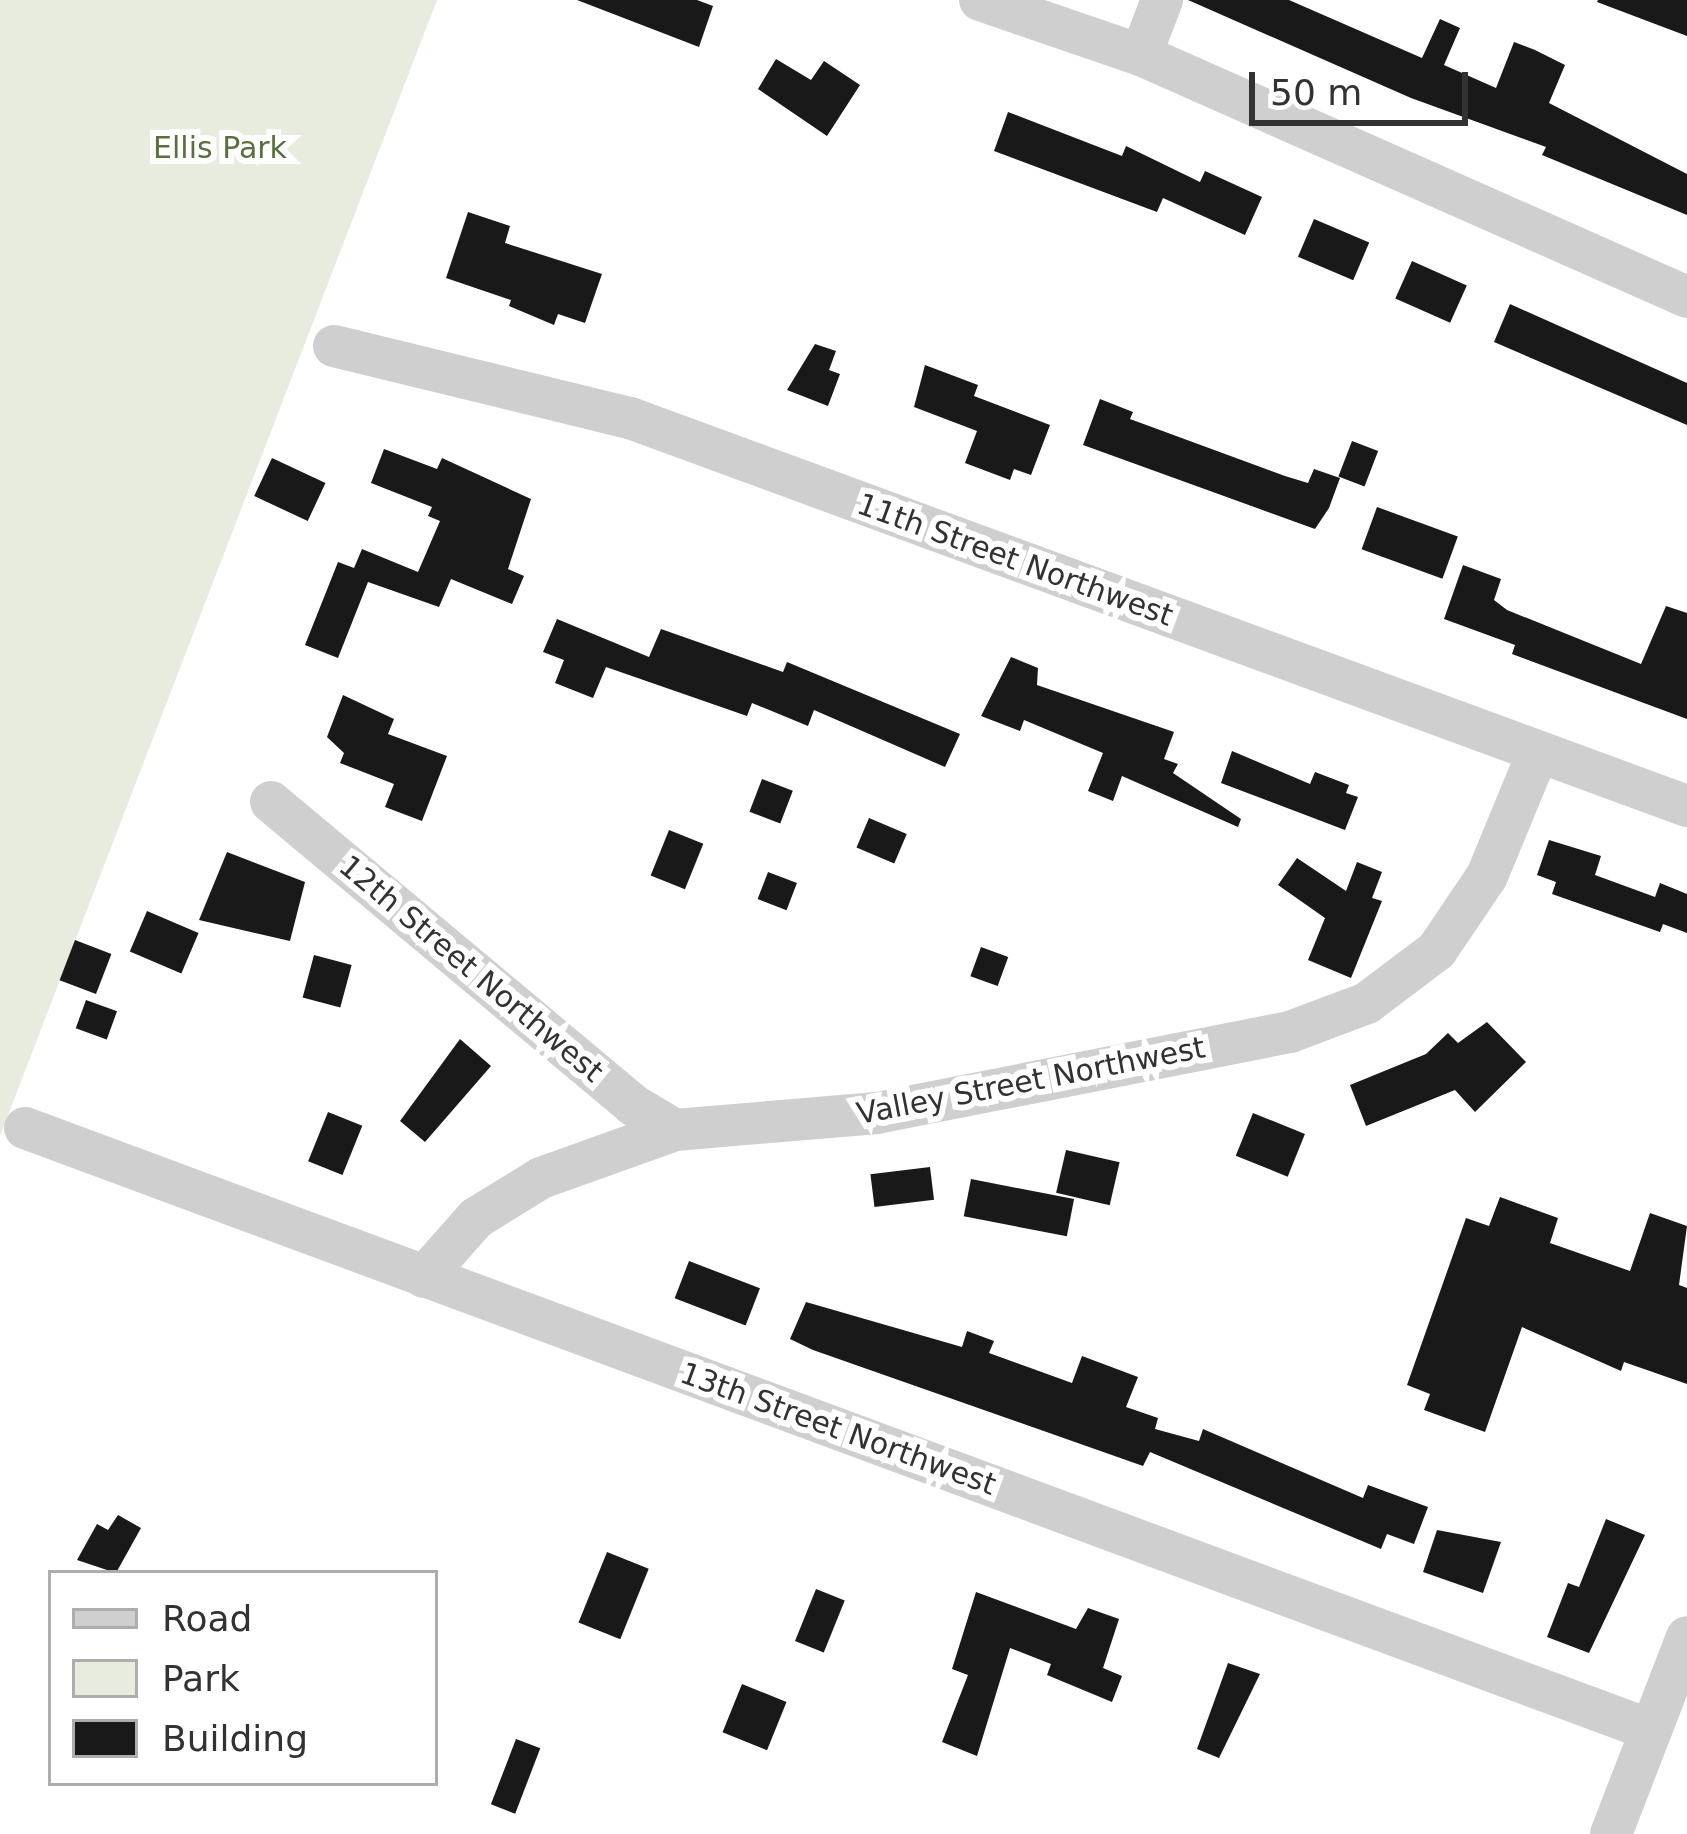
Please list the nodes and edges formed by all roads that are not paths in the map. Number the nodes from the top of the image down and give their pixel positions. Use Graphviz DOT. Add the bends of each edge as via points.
graph roads {
  1 [pos="980,0"];
  2 [pos="1162,0"];
  3 [pos="1141,55"];
  4 [pos="1687,297"];
  5 [pos="334,346"];
  6 [pos="1538,752"];
  7 [pos="271,802"];
  8 [pos="1687,806"];
  9 [pos="25,1129"];
  10 [pos="675,1130"];
  11 [pos="424,1277"];
  12 [pos="1687,1637"];
  13 [pos="1651,1730"];
  14 [pos="1611,1834"];
  1 -- 3 [label="street"];
  2 -- 3 [label="street"];
  3 -- 4 [label="street"];
  5 -- 6 [label="street, 11th Street Northwest" via="630,418"];
  6 -- 8 [label="street, 11th Street Northwest"];
  6 -- 10 [label="street, Valley Street Northwest" via="1487,876 1437,950 1367,1004 1290,1032 877,1113"];
  7 -- 10 [label="street, 12th Street Northwest" via="633,1105"];
  9 -- 11 [label="street, 13th Street Northwest"];
  10 -- 11 [label="street, Valley Street Northwest" via="541,1178 476,1218"];
  11 -- 13 [label="street, 13th Street Northwest"];
  12 -- 13 [label="street"];
  13 -- 14 [label="street"];
}
